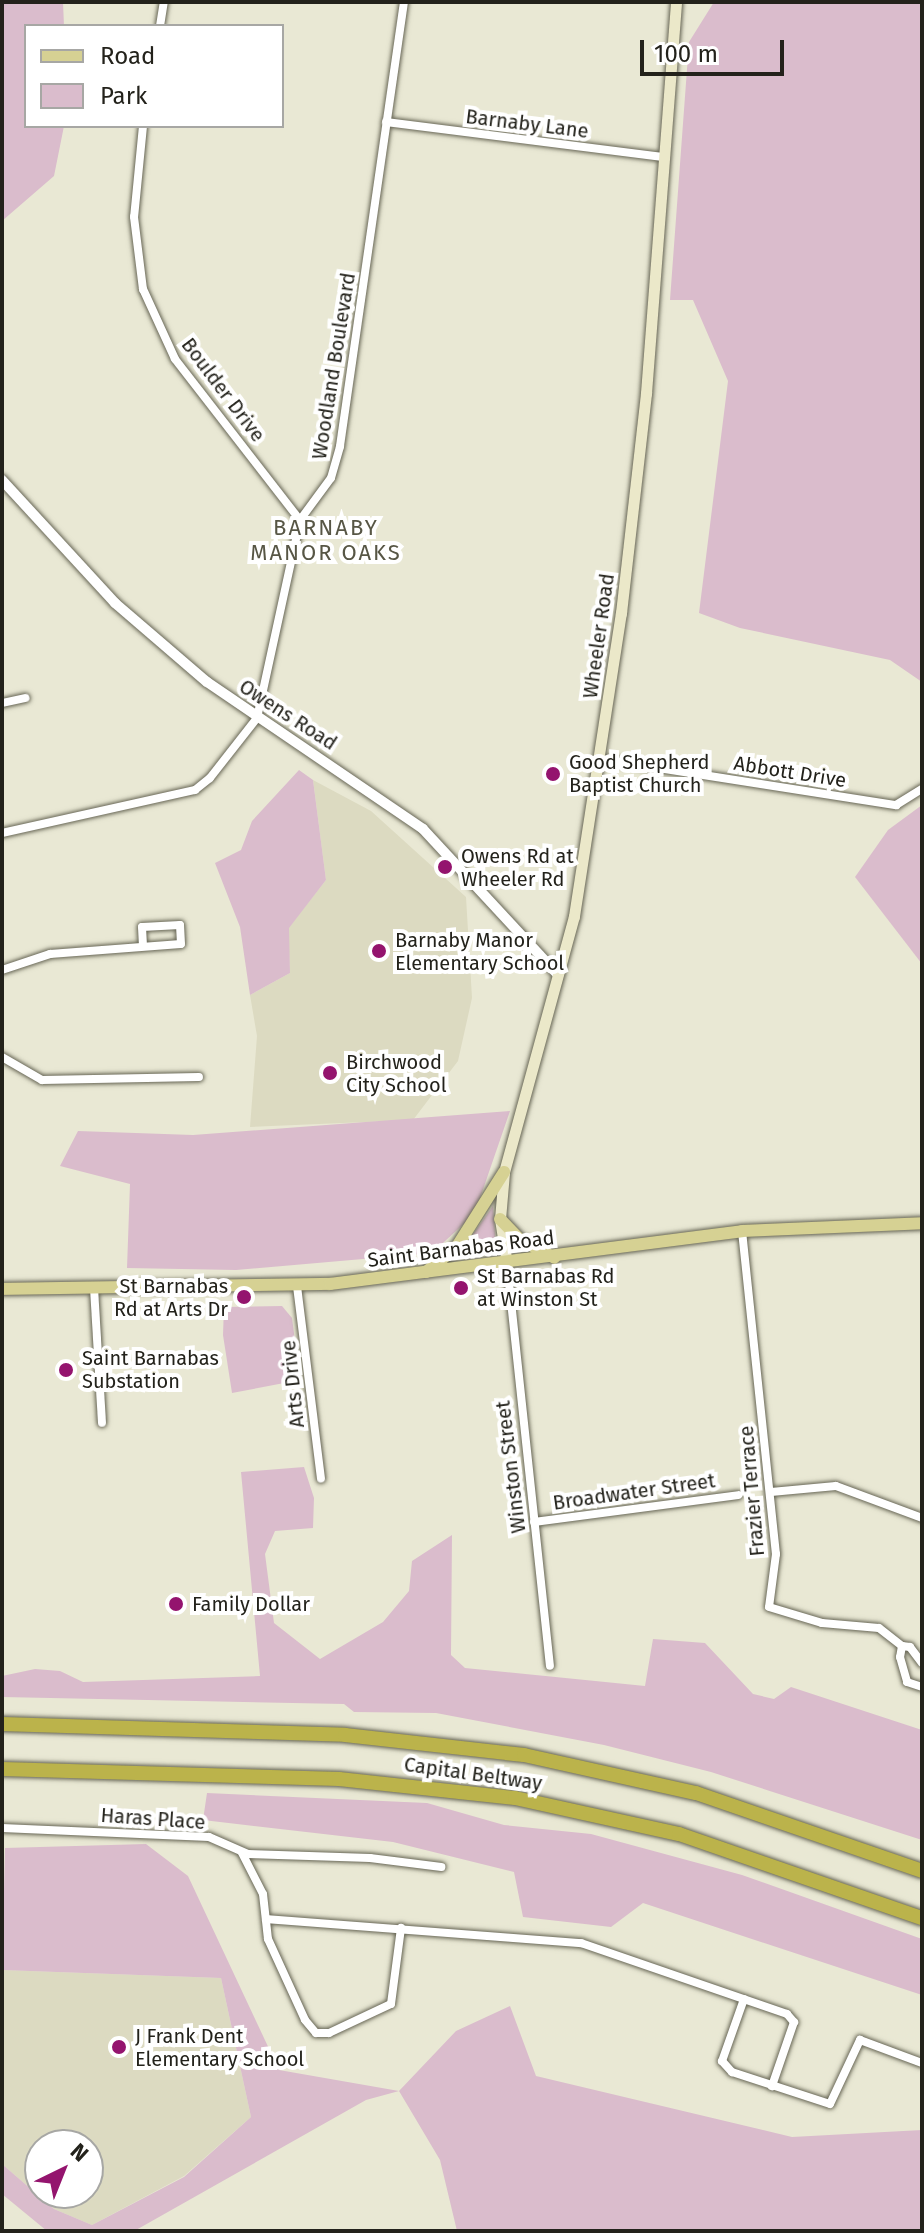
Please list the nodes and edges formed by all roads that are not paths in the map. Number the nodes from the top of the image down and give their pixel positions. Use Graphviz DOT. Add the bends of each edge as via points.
graph roads {
  1 [pos="164,2"];
  2 [pos="404,2"];
  3 [pos="676,2"];
  4 [pos="160,24"];
  5 [pos="386,122"];
  6 [pos="143,128"];
  7 [pos="665,157"];
  8 [pos="2,480"];
  9 [pos="300,520"];
  10 [pos="25,698"];
  11 [pos="2,703"];
  12 [pos="257,718"];
  13 [pos="601,759"];
  14 [pos="922,789"];
  15 [pos="2,833"];
  16 [pos="143,945"];
  17 [pos="2,970"];
  18 [pos="558,975"];
  19 [pos="4,1062"];
  20 [pos="199,1077"];
  21 [pos="504,1172"];
  22 [pos="500,1219"];
  23 [pos="922,1223"];
  24 [pos="742,1231"];
  25 [pos="554,1258"];
  26 [pos="507,1264"];
  27 [pos="424,1274"];
  28 [pos="297,1286"];
  29 [pos="94,1288"];
  30 [pos="2,1289"];
  31 [pos="102,1423"];
  32 [pos="321,1479"];
  33 [pos="771,1492"];
  34 [pos="738,1495"];
  35 [pos="922,1518"];
  36 [pos="534,1522"];
  37 [pos="902,1646"];
  38 [pos="922,1663"];
  39 [pos="550,1666"];
  40 [pos="922,1687"];
  41 [pos="2,1715"];
  42 [pos="2,1724"];
  43 [pos="207,1730"];
  44 [pos="2,1769"];
  45 [pos="2,1828"];
  46 [pos="242,1853"];
  47 [pos="441,1867"];
  48 [pos="922,1871"];
  49 [pos="922,1918"];
  50 [pos="266,1919"];
  51 [pos="401,1928"];
  52 [pos="744,1999"];
  53 [pos="922,2063"];
  54 [pos="772,2086"];
  1 -- 4 [label="street"];
  2 -- 5 [label="street, Woodland Boulevard"];
  3 -- 7 [label="main road, Wheeler Road"];
  5 -- 7 [label="street, Barnaby Lane"];
  5 -- 9 [label="street, Woodland Boulevard" via="340,446 331,478"];
  6 -- 9 [label="street, Boulder Drive" via="134,217 147,299 175,359"];
  7 -- 13 [label="main road, Wheeler Road" via="643,426"];
  8 -- 12 [label="street, Owens Road" via="115,603"];
  9 -- 12 [label="street, Woodland Boulevard"];
  10 -- 11 [label="street"];
  12 -- 15 [label="street, Woodland Boulevard" via="195,790"];
  12 -- 18 [label="street, Owens Road" via="423,829"];
  13 -- 14 [label="street, Abbott Drive" via="896,805"];
  13 -- 18 [label="main road, Wheeler Road" via="583,870"];
  16 -- 16 [label="street" via="181,944 180,925 142,927"];
  16 -- 17 [label="street" via="50,954"];
  18 -- 21 [label="main road, Wheeler Road"];
  19 -- 20 [label="street" via="42,1080"];
  21 -- 22 [label="main road, Wheeler Road"];
  21 -- 27 [label="main road" via="456,1248"];
  22 -- 25 [label="main road" via="519,1239"];
  22 -- 26 [label="main road, Wheeler Road"];
  23 -- 24 [label="main road, Saint Barnabas Road"];
  24 -- 25 [label="main road, Saint Barnabas Road"];
  24 -- 33 [label="street, Frazier Terrace"];
  25 -- 26 [label="main road, Saint Barnabas Road"];
  26 -- 27 [label="main road, Saint Barnabas Road"];
  26 -- 36 [label="street, Winston Street"];
  27 -- 28 [label="main road, Saint Barnabas Road"];
  28 -- 29 [label="main road, Saint Barnabas Road"];
  28 -- 32 [label="street, Arts Drive"];
  29 -- 30 [label="main road, Saint Barnabas Road"];
  29 -- 31 [label="street"];
  33 -- 35 [label="street" via="836,1486"];
  33 -- 37 [label="street, Frazier Terrace" via="776,1554 769,1607 822,1623 879,1628"];
  34 -- 36 [label="street, Broadwater Street"];
  36 -- 39 [label="street, Winston Street"];
  37 -- 38 [label="street" via="910,1647"];
  37 -- 40 [label="street" via="907,1682"];
  41 -- 43 [label="highway"];
  42 -- 43 [label="highway, Capital Beltway"];
  43 -- 48 [label="highway, Capital Beltway" via="407,1740 577,1765 759,1812"];
  44 -- 49 [label="highway, Capital Beltway" via="339,1779 515,1798 705,1842"];
  45 -- 46 [label="street, Haras Place" via="209,1837"];
  46 -- 47 [label="street, Haras Place"];
  46 -- 50 [label="street" via="260,1883"];
  50 -- 51 [label="street"];
  50 -- 51 [label="street" via="268,1939 305,2020 324,2034 391,2004"];
  51 -- 52 [label="street" via="581,1943"];
  52 -- 54 [label="street" via="722,2061 732,2072"];
  52 -- 54 [label="street" via="787,2014 794,2022"];
  53 -- 54 [label="street" via="860,2040 830,2104"];
}
